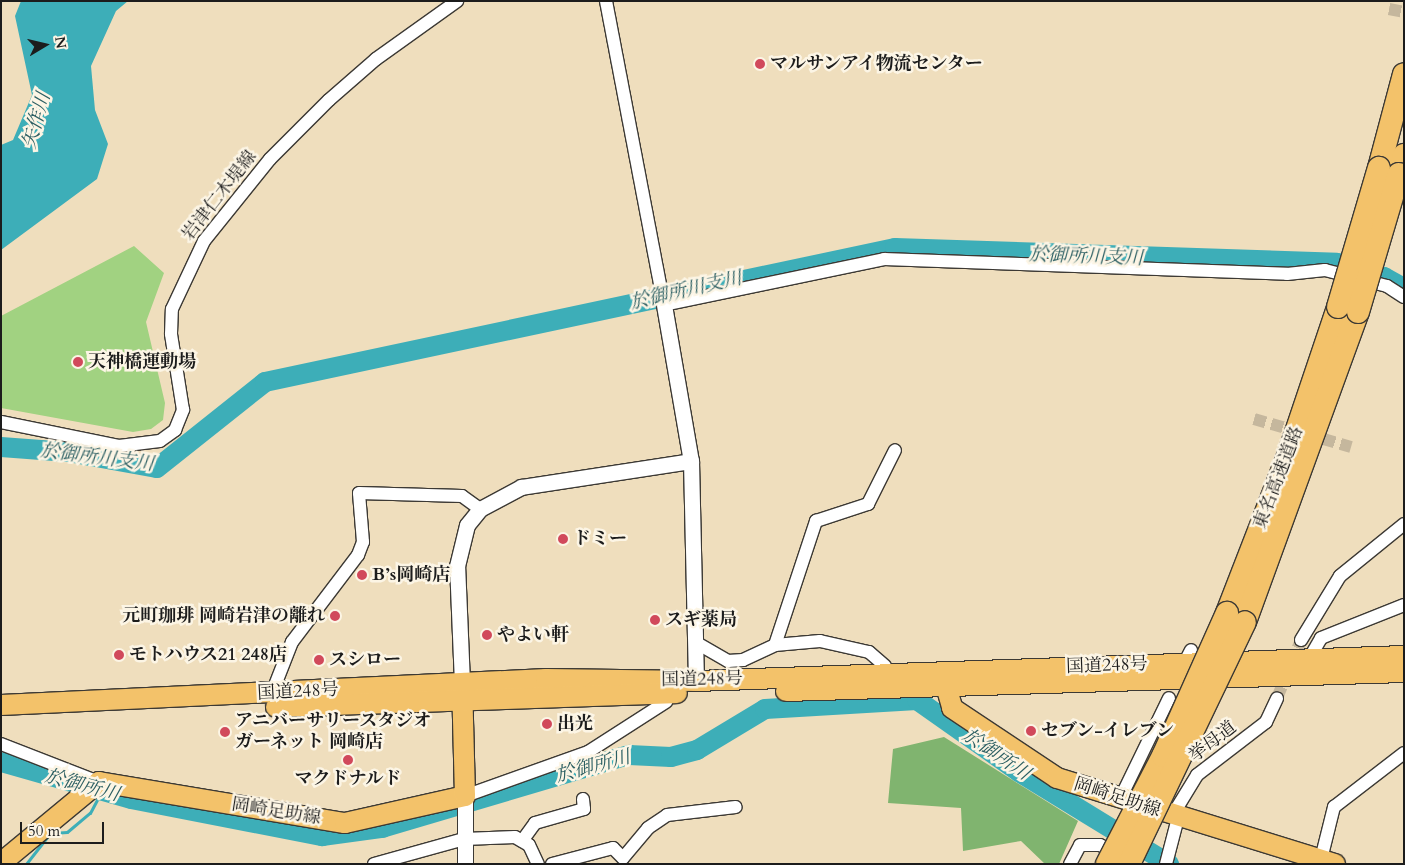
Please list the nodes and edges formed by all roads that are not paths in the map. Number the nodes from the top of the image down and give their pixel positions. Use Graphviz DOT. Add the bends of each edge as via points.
graph roads {
  1 [pos="457,1"];
  2 [pos="606,1"];
  3 [pos="1404,74"];
  4 [pos="1394,166"];
  5 [pos="1404,297"];
  6 [pos="664,305"];
  7 [pos="1,422"];
  8 [pos="895,450"];
  9 [pos="691,460"];
  10 [pos="480,509"];
  11 [pos="1404,524"];
  12 [pos="1404,605"];
  13 [pos="1236,617"];
  14 [pos="1301,640"];
  15 [pos="694,642"];
  16 [pos="776,645"];
  17 [pos="1404,656"];
  18 [pos="1309,659"];
  19 [pos="885,666"];
  20 [pos="1404,672"];
  21 [pos="943,680"];
  22 [pos="696,681"];
  23 [pos="463,692"];
  24 [pos="272,693"];
  25 [pos="1169,698"];
  26 [pos="1277,698"];
  27 [pos="666,702"];
  28 [pos="1,705"];
  29 [pos="1,716"];
  30 [pos="1,744"];
  31 [pos="1404,753"];
  32 [pos="93,787"];
  33 [pos="465,796"];
  34 [pos="582,799"];
  35 [pos="1120,800"];
  36 [pos="736,806"];
  37 [pos="1175,817"];
  38 [pos="464,839"];
  39 [pos="522,841"];
  40 [pos="1168,858"];
  41 [pos="623,861"];
  42 [pos="1318,861"];
  43 [pos="1,863"];
  44 [pos="374,864"];
  45 [pos="464,864"];
  46 [pos="538,864"];
  47 [pos="552,864"];
  48 [pos="1070,864"];
  49 [pos="1107,864"];
  50 [pos="1129,864"];
  51 [pos="1138,864"];
  1 -- 7 [label="street, 岩津仁木堤線" via="376,59 329,100 270,159 204,241 172,309 171,334 183,410 175,430 160,441 119,446"];
  2 -- 6 [label="street"];
  3 -- 4 [label="highway, 東名高速道路"];
  4 -- 13 [label="highway, 東名高速道路, bridge" via="1348,309 1288,456"];
  5 -- 6 [label="street" via="1388,286 1324,270 1287,274 884,259"];
  6 -- 9 [label="street"];
  8 -- 16 [label="street" via="868,504 816,521"];
  9 -- 10 [label="street" via="521,488"];
  9 -- 15 [label="street"];
  10 -- 23 [label="street" via="467,525 457,566"];
  10 -- 24 [label="street" via="462,496 359,493 363,542 358,556 292,642"];
  11 -- 14 [label="street" via="1340,576"];
  12 -- 18 [label="street" via="1321,638"];
  13 -- 49 [label="highway, 東名高速道路, bridge"];
  13 -- 50 [label="highway, 東名高速道路, bridge"];
  15 -- 16 [label="street" via="728,661 743,660"];
  15 -- 22 [label="street"];
  16 -- 19 [label="street" via="820,641 843,644 869,652"];
  17 -- 18 [label="main road, 国道248号"];
  18 -- 21 [label="main road, 国道248号"];
  20 -- 21 [label="main road, 国道248号"];
  21 -- 22 [label="main road, 国道248号"];
  21 -- 23 [label="main road, 国道248号"];
  21 -- 35 [label="main road, 岡崎足助線" via="958,714 1013,753 1057,778"];
  22 -- 23 [label="main road, 国道248号"];
  23 -- 24 [label="main road, 国道248号"];
  23 -- 29 [label="main road, 国道248号"];
  23 -- 33 [label="main road"];
  24 -- 28 [label="main road, 国道248号"];
  25 -- 35 [label="street"];
  26 -- 37 [label="street, 挙母道" via="1266,722 1197,775"];
  27 -- 33 [label="street" via="588,752"];
  30 -- 32 [label="street"];
  31 -- 42 [label="street" via="1334,807"];
  32 -- 33 [label="main road, 岡崎足助線" via="345,823"];
  32 -- 43 [label="main road"];
  33 -- 38 [label="street"];
  34 -- 39 [label="street" via="584,809 535,823"];
  35 -- 37 [label="main road, 岡崎足助線"];
  36 -- 41 [label="street" via="667,815 648,828"];
  37 -- 40 [label="street, 挙母道"];
  37 -- 42 [label="main road, 岡崎足助線"];
  38 -- 39 [label="street" via="515,836"];
  38 -- 44 [label="street"];
  38 -- 45 [label="street"];
  39 -- 46 [label="street"];
  41 -- 47 [label="street" via="613,848"];
  48 -- 51 [label="street" via="1080,845 1100,845"];
}
